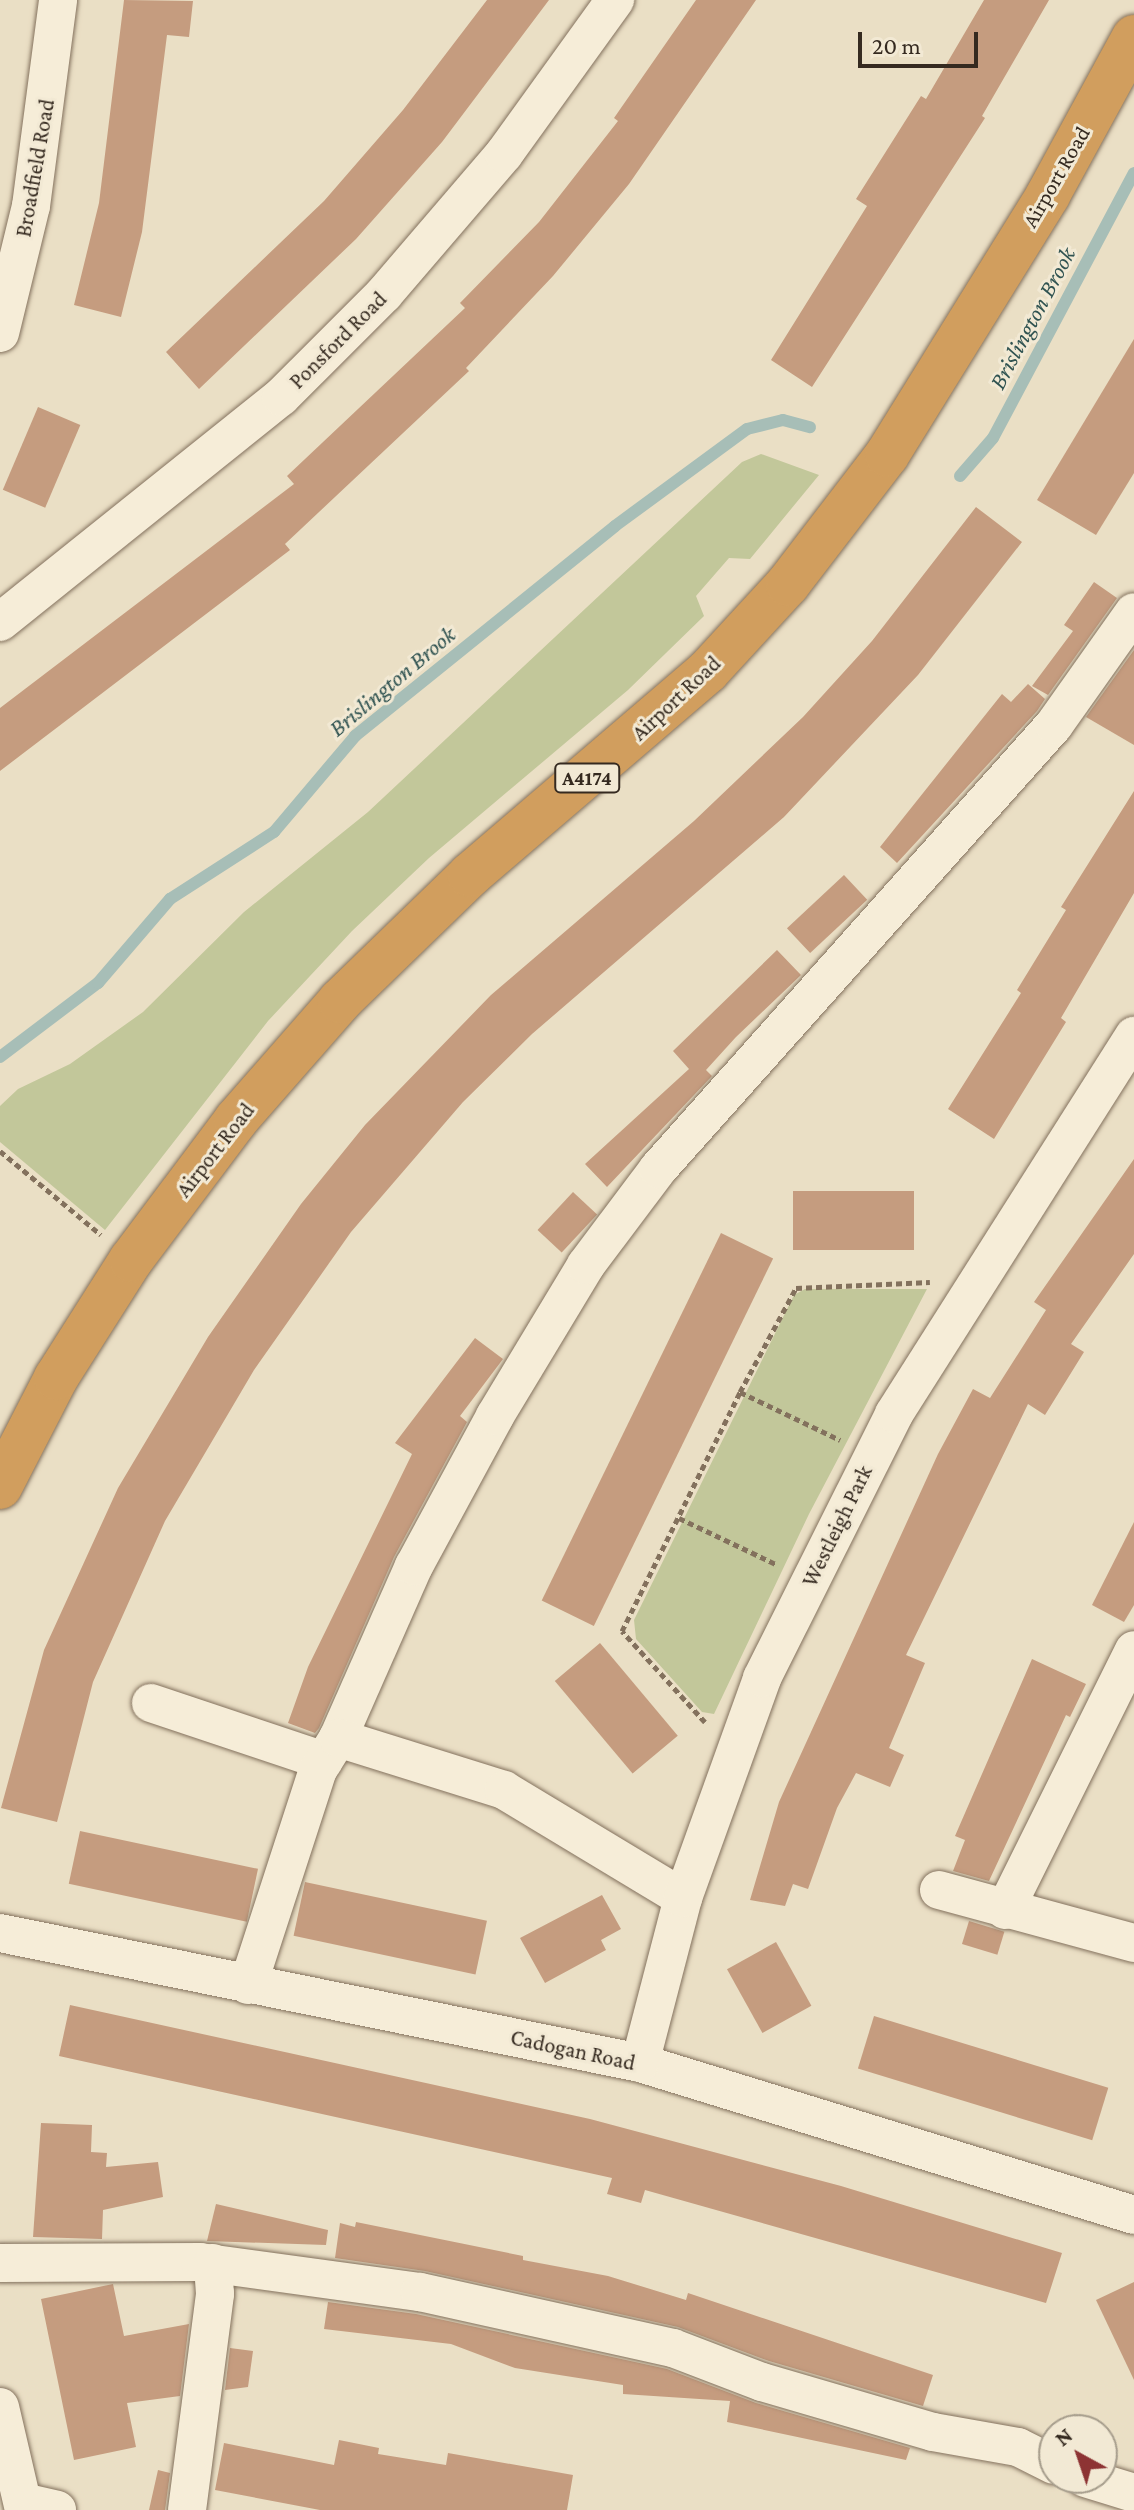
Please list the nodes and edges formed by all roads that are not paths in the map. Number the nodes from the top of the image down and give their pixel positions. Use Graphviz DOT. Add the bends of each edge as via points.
graph roads {
  1 [pos="58,0"];
  2 [pos="615,0"];
  3 [pos="1134,37"];
  4 [pos="0,333"];
  5 [pos="1134,612"];
  6 [pos="0,622"];
  7 [pos="1134,1036"];
  8 [pos="0,1487"];
  9 [pos="1134,1650"];
  10 [pos="151,1703"];
  11 [pos="331,1749"];
  12 [pos="939,1890"];
  13 [pos="683,1898"];
  14 [pos="1005,1910"];
  15 [pos="2,1942"];
  16 [pos="1134,1943"];
  17 [pos="248,1985"];
  18 [pos="640,2063"];
  19 [pos="1134,2215"];
  20 [pos="0,2263"];
  21 [pos="213,2263"];
  22 [pos="0,2407"];
  23 [pos="1038,2457"];
  24 [pos="35,2507"];
  25 [pos="187,2510"];
  1 -- 4 [label="street, Broadfield Road" via="31,206"];
  2 -- 6 [label="street, Ponsford Road" via="504,154 384,294 259,416"];
  3 -- 8 [label="highway, Airport Road / A4174" via="1048,195 887,455 788,584 708,671 470,875 373,970 246,1108 131,1260 56,1378"];
  5 -- 11 [label="street" via="1054,725 686,1136 586,1265 495,1416 414,1566"];
  7 -- 13 [label="street, Westleigh Park" via="872,1455 732,1752"];
  9 -- 14 [label="street"];
  10 -- 11 [label="street"];
  11 -- 13 [label="street" via="504,1790"];
  11 -- 17 [label="street"];
  12 -- 14 [label="street"];
  13 -- 18 [label="street, Westleigh Park"];
  14 -- 16 [label="street"];
  15 -- 17 [label="street, Cadogan Road"];
  17 -- 18 [label="street, Cadogan Road"];
  18 -- 19 [label="street, Cadogan Road"];
  20 -- 21 [label="street"];
  21 -- 23 [label="street" via="420,2292 673,2348 762,2382 933,2432 1018,2447"];
  21 -- 25 [label="street" via="215,2294"];
  22 -- 24 [label="street"];
}
